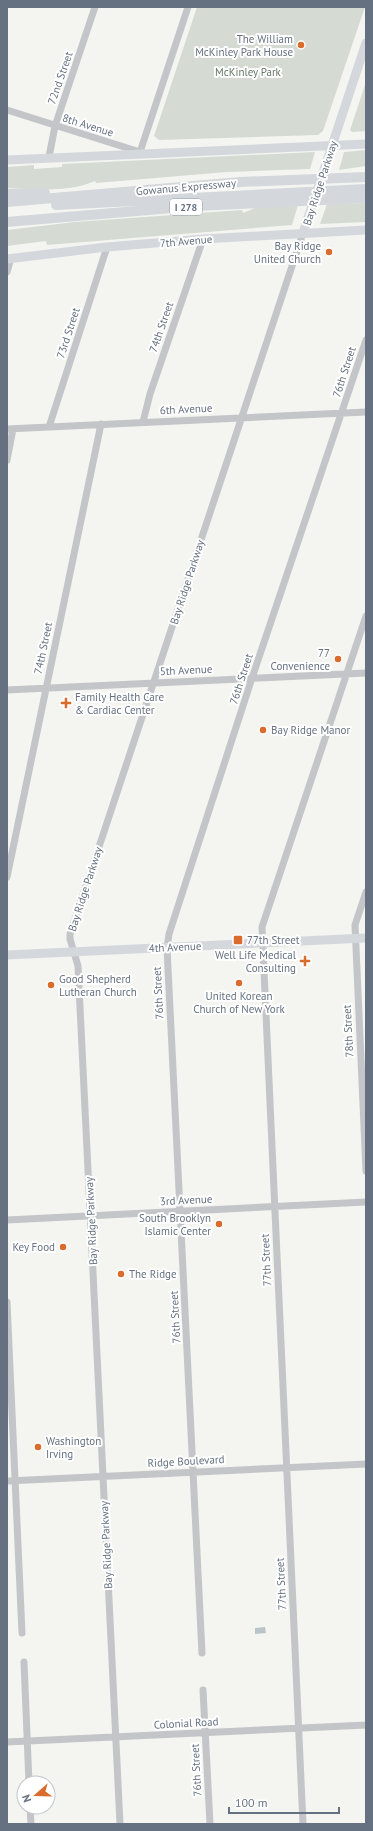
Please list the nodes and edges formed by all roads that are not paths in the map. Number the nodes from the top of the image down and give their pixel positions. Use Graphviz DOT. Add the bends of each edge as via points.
graph roads {
  1 [pos="95,7"];
  2 [pos="188,7"];
  3 [pos="366,43"];
  4 [pos="7,110"];
  5 [pos="55,126"];
  6 [pos="366,144"];
  7 [pos="332,145"];
  8 [pos="140,152"];
  9 [pos="49,157"];
  10 [pos="7,160"];
  11 [pos="366,177"];
  12 [pos="240,182"];
  13 [pos="366,189"];
  14 [pos="7,194"];
  15 [pos="366,198"];
  16 [pos="7,202"];
  17 [pos="7,209"];
  18 [pos="7,222"];
  19 [pos="366,230"];
  20 [pos="303,233"];
  21 [pos="203,239"];
  22 [pos="107,247"];
  23 [pos="9,259"];
  24 [pos="7,272"];
  25 [pos="366,340"];
  26 [pos="366,412"];
  27 [pos="342,413"];
  28 [pos="242,417"];
  29 [pos="143,422"];
  30 [pos="101,424"];
  31 [pos="49,427"];
  32 [pos="10,429"];
  33 [pos="7,460"];
  34 [pos="366,616"];
  35 [pos="366,673"];
  36 [pos="347,674"];
  37 [pos="252,678"];
  38 [pos="154,683"];
  39 [pos="46,688"];
  40 [pos="7,690"];
  41 [pos="7,877"];
  42 [pos="366,892"];
  43 [pos="366,938"];
  44 [pos="355,939"];
  45 [pos="262,942"];
  46 [pos="167,948"];
  47 [pos="74,952"];
  48 [pos="7,955"];
  49 [pos="366,1172"];
  50 [pos="366,1202"];
  51 [pos="274,1207"];
  52 [pos="181,1211"];
  53 [pos="91,1215"];
  54 [pos="7,1220"];
  55 [pos="7,1302"];
  56 [pos="366,1464"];
  57 [pos="287,1467"];
  58 [pos="193,1471"];
  59 [pos="103,1476"];
  60 [pos="16,1480"];
  61 [pos="7,1481"];
  62 [pos="22,1633"];
  63 [pos="202,1652"];
  64 [pos="24,1662"];
  65 [pos="204,1690"];
  66 [pos="366,1725"];
  67 [pos="299,1728"];
  68 [pos="206,1733"];
  69 [pos="115,1737"];
  70 [pos="27,1741"];
  71 [pos="7,1742"];
  72 [pos="29,1775"];
  73 [pos="120,1824"];
  74 [pos="210,1824"];
  75 [pos="303,1824"];
  1 -- 5 [label="street, 72nd Street"];
  2 -- 8 [label="street"];
  3 -- 7 [label="main road, Bay Ridge Parkway"];
  4 -- 5 [label="street, 8th Avenue"];
  5 -- 8 [label="street, 8th Avenue"];
  5 -- 9 [label="street, 72nd Street"];
  6 -- 7 [label="main road"];
  7 -- 8 [label="main road"];
  7 -- 20 [label="main road, Bay Ridge Parkway"];
  8 -- 9 [label="main road"];
  9 -- 10 [label="main road"];
  11 -- 12 [label="highway, Gowanus Expressway / I 278"];
  12 -- 14 [label="highway" via="194,182"];
  12 -- 16 [label="highway, Gowanus Expressway / I 278"];
  13 -- 17 [label="highway, I 278"];
  15 -- 18 [label="highway, Gowanus Expressway / I 278" via="196,206"];
  19 -- 20 [label="main road, 7th Avenue"];
  20 -- 21 [label="main road, 7th Avenue"];
  20 -- 28 [label="street, Bay Ridge Parkway"];
  21 -- 22 [label="main road, 7th Avenue"];
  21 -- 29 [label="street, 74th Street" via="150,394"];
  22 -- 23 [label="main road, 7th Avenue"];
  22 -- 31 [label="street, 73rd Street"];
  23 -- 24 [label="street"];
  25 -- 27 [label="street, 76th Street"];
  26 -- 27 [label="street, 6th Avenue"];
  27 -- 28 [label="street, 6th Avenue"];
  27 -- 37 [label="street, 76th Street"];
  28 -- 29 [label="street, 6th Avenue"];
  28 -- 38 [label="street, Bay Ridge Parkway"];
  29 -- 30 [label="street, 6th Avenue"];
  30 -- 31 [label="street, 6th Avenue"];
  30 -- 39 [label="street, 74th Street"];
  31 -- 32 [label="street, 6th Avenue"];
  32 -- 33 [label="street"];
  34 -- 36 [label="street, 77th Street"];
  35 -- 36 [label="street, 5th Avenue"];
  36 -- 37 [label="street, 5th Avenue"];
  36 -- 45 [label="street, 77th Street" via="262,927"];
  37 -- 38 [label="street, 5th Avenue"];
  37 -- 46 [label="street, 76th Street" via="169,934"];
  38 -- 39 [label="street, 5th Avenue"];
  38 -- 47 [label="street, Bay Ridge Parkway" via="70,934"];
  39 -- 40 [label="street, 5th Avenue"];
  39 -- 41 [label="street, 74th Street"];
  42 -- 44 [label="street, 78th Street" via="355,925"];
  43 -- 44 [label="main road, 4th Avenue"];
  44 -- 45 [label="main road, 4th Avenue"];
  44 -- 49 [label="street, 78th Street"];
  45 -- 46 [label="main road, 4th Avenue"];
  45 -- 51 [label="street, 77th Street"];
  46 -- 47 [label="main road, 4th Avenue"];
  46 -- 52 [label="street, 76th Street"];
  47 -- 48 [label="main road, 4th Avenue"];
  47 -- 53 [label="street, Bay Ridge Parkway" via="78,966"];
  50 -- 51 [label="street, 3rd Avenue"];
  51 -- 52 [label="street, 3rd Avenue"];
  51 -- 57 [label="street, 77th Street"];
  52 -- 53 [label="street, 3rd Avenue"];
  52 -- 58 [label="street, 76th Street"];
  53 -- 54 [label="street, 3rd Avenue"];
  53 -- 59 [label="street, Bay Ridge Parkway"];
  55 -- 60 [label="street"];
  56 -- 57 [label="street, Ridge Boulevard"];
  57 -- 58 [label="street, Ridge Boulevard"];
  57 -- 67 [label="street, 77th Street"];
  58 -- 59 [label="street, Ridge Boulevard"];
  58 -- 63 [label="street, 76th Street"];
  59 -- 60 [label="street, Ridge Boulevard"];
  59 -- 69 [label="street, Bay Ridge Parkway"];
  60 -- 61 [label="street, Ridge Boulevard"];
  60 -- 62 [label="street"];
  64 -- 70 [label="street"];
  65 -- 68 [label="street, 76th Street"];
  66 -- 67 [label="street, Colonial Road"];
  67 -- 68 [label="street, Colonial Road"];
  67 -- 75 [label="street, 77th Street"];
  68 -- 69 [label="street, Colonial Road"];
  68 -- 74 [label="street, 76th Street"];
  69 -- 70 [label="street, Colonial Road"];
  69 -- 73 [label="street, Bay Ridge Parkway"];
  70 -- 71 [label="street, Colonial Road"];
  70 -- 72 [label="street"];
}
